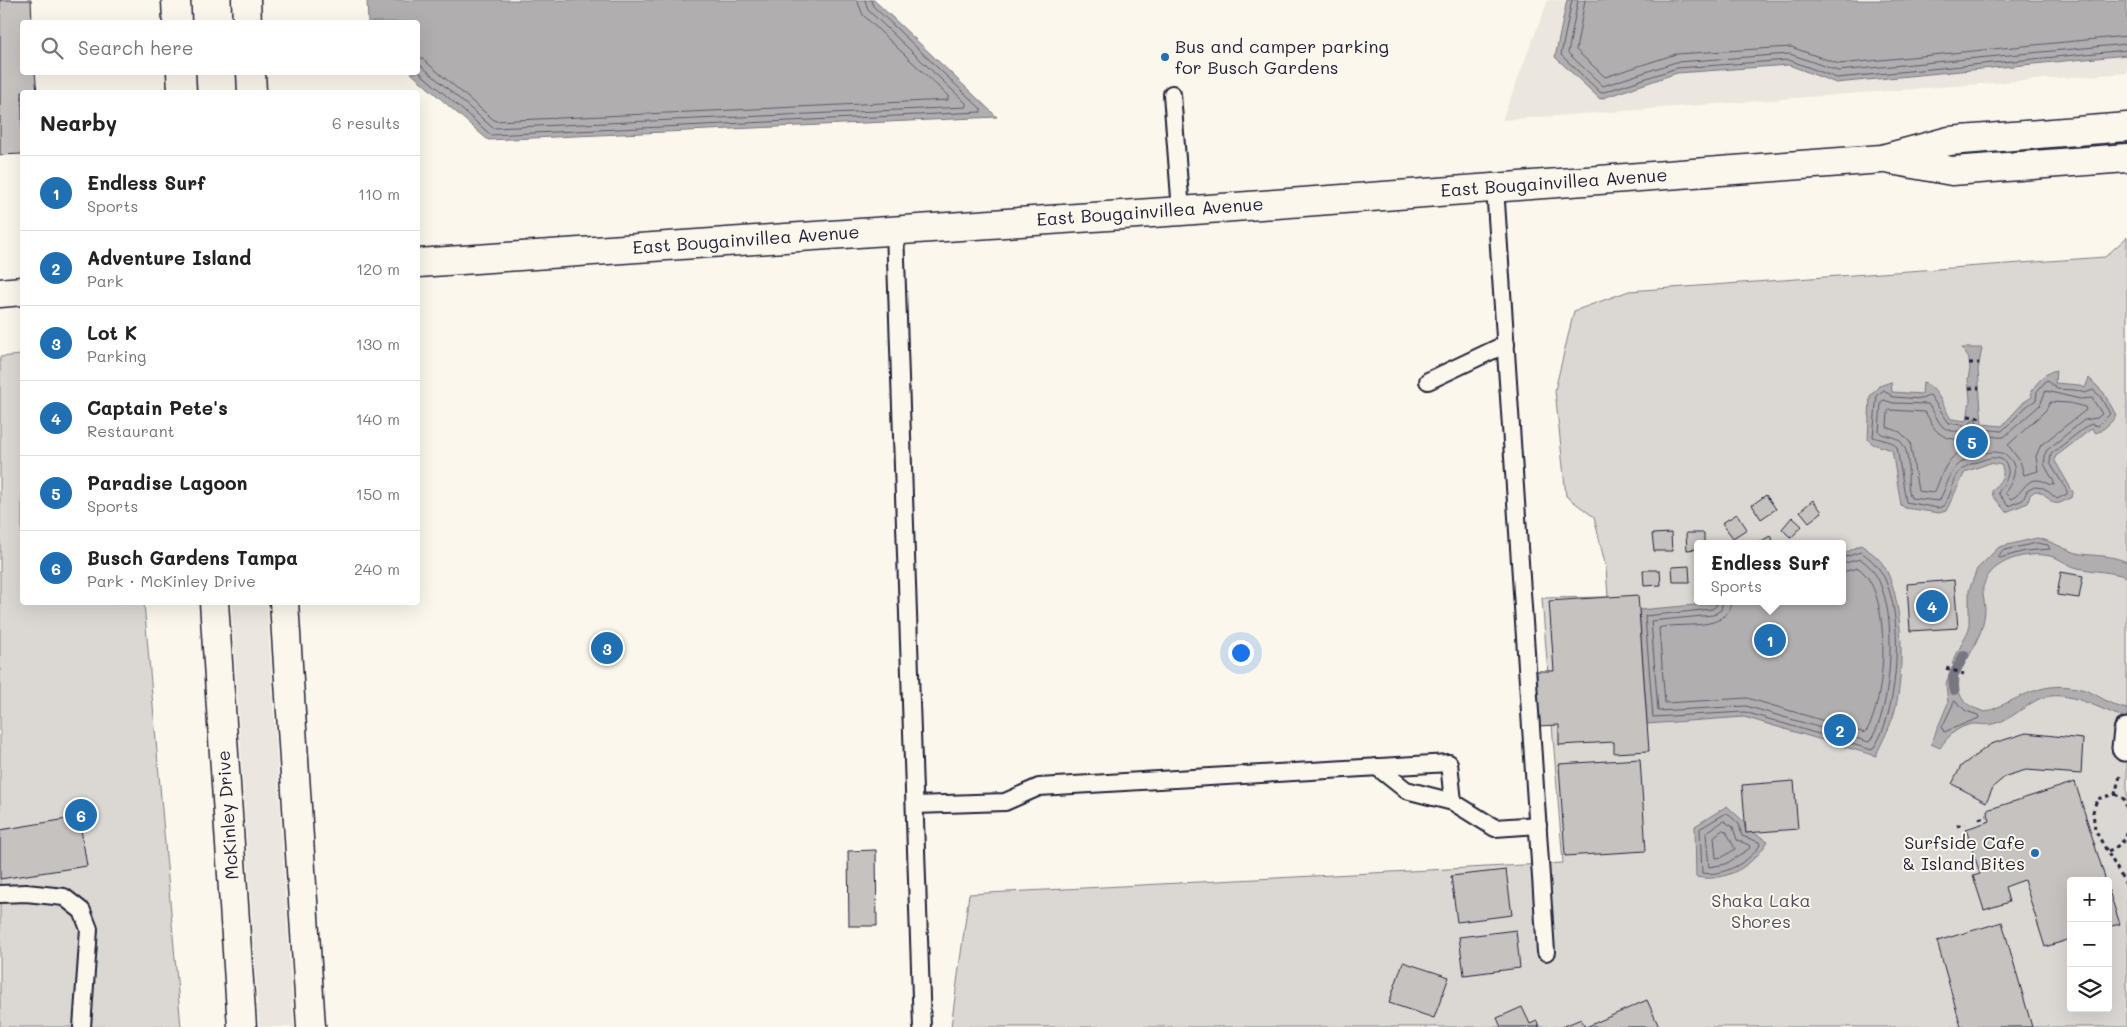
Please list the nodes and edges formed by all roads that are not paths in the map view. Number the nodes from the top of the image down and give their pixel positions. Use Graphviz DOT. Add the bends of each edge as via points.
graph roads {
  1 [pos="176,0"];
  2 [pos="246,0"];
  3 [pos="177,20"];
  4 [pos="247,20"];
  5 [pos="181,75"];
  6 [pos="251,75"];
  7 [pos="182,90"];
  8 [pos="252,90"];
  9 [pos="1172,94"];
  10 [pos="2127,127"];
  11 [pos="2127,158"];
  12 [pos="1882,159"];
  13 [pos="1495,187"];
  14 [pos="1180,210"];
  15 [pos="895,230"];
  16 [pos="420,263"];
  17 [pos="20,292"];
  18 [pos="0,293"];
  19 [pos="1506,344"];
  20 [pos="1428,381"];
  21 [pos="214,605"];
  22 [pos="284,605"];
  23 [pos="1377,767"];
  24 [pos="1453,802"];
  25 [pos="914,806"];
  26 [pos="1538,825"];
  27 [pos="0,894"];
  28 [pos="1546,952"];
  29 [pos="82,1027"];
  30 [pos="242,1027"];
  31 [pos="311,1027"];
  32 [pos="922,1027"];
  1 -- 3 [label="street"];
  2 -- 4 [label="street"];
  5 -- 7 [label="street"];
  6 -- 8 [label="street"];
  9 -- 14 [label="lane"];
  10 -- 12 [label="street, East Bougainvillea Avenue" via="1949,141"];
  11 -- 12 [label="street, East Bougainvillea Avenue" via="1952,171"];
  12 -- 13 [label="street, East Bougainvillea Avenue"];
  13 -- 14 [label="street, East Bougainvillea Avenue"];
  13 -- 19 [label="lane"];
  14 -- 15 [label="street, East Bougainvillea Avenue"];
  15 -- 16 [label="street, East Bougainvillea Avenue"];
  15 -- 25 [label="lane"];
  17 -- 18 [label="street"];
  19 -- 20 [label="lane"];
  19 -- 26 [label="lane"];
  21 -- 30 [label="street, McKinley Drive"];
  22 -- 31 [label="street"];
  23 -- 24 [label="lane" via="1406,790"];
  23 -- 24 [label="lane" via="1449,763"];
  23 -- 25 [label="lane" via="1039,787 1005,802"];
  24 -- 26 [label="lane" via="1495,828"];
  25 -- 32 [label="lane"];
  26 -- 28 [label="lane"];
  27 -- 29 [label="lane" via="64,897 82,911 89,929"];
}
